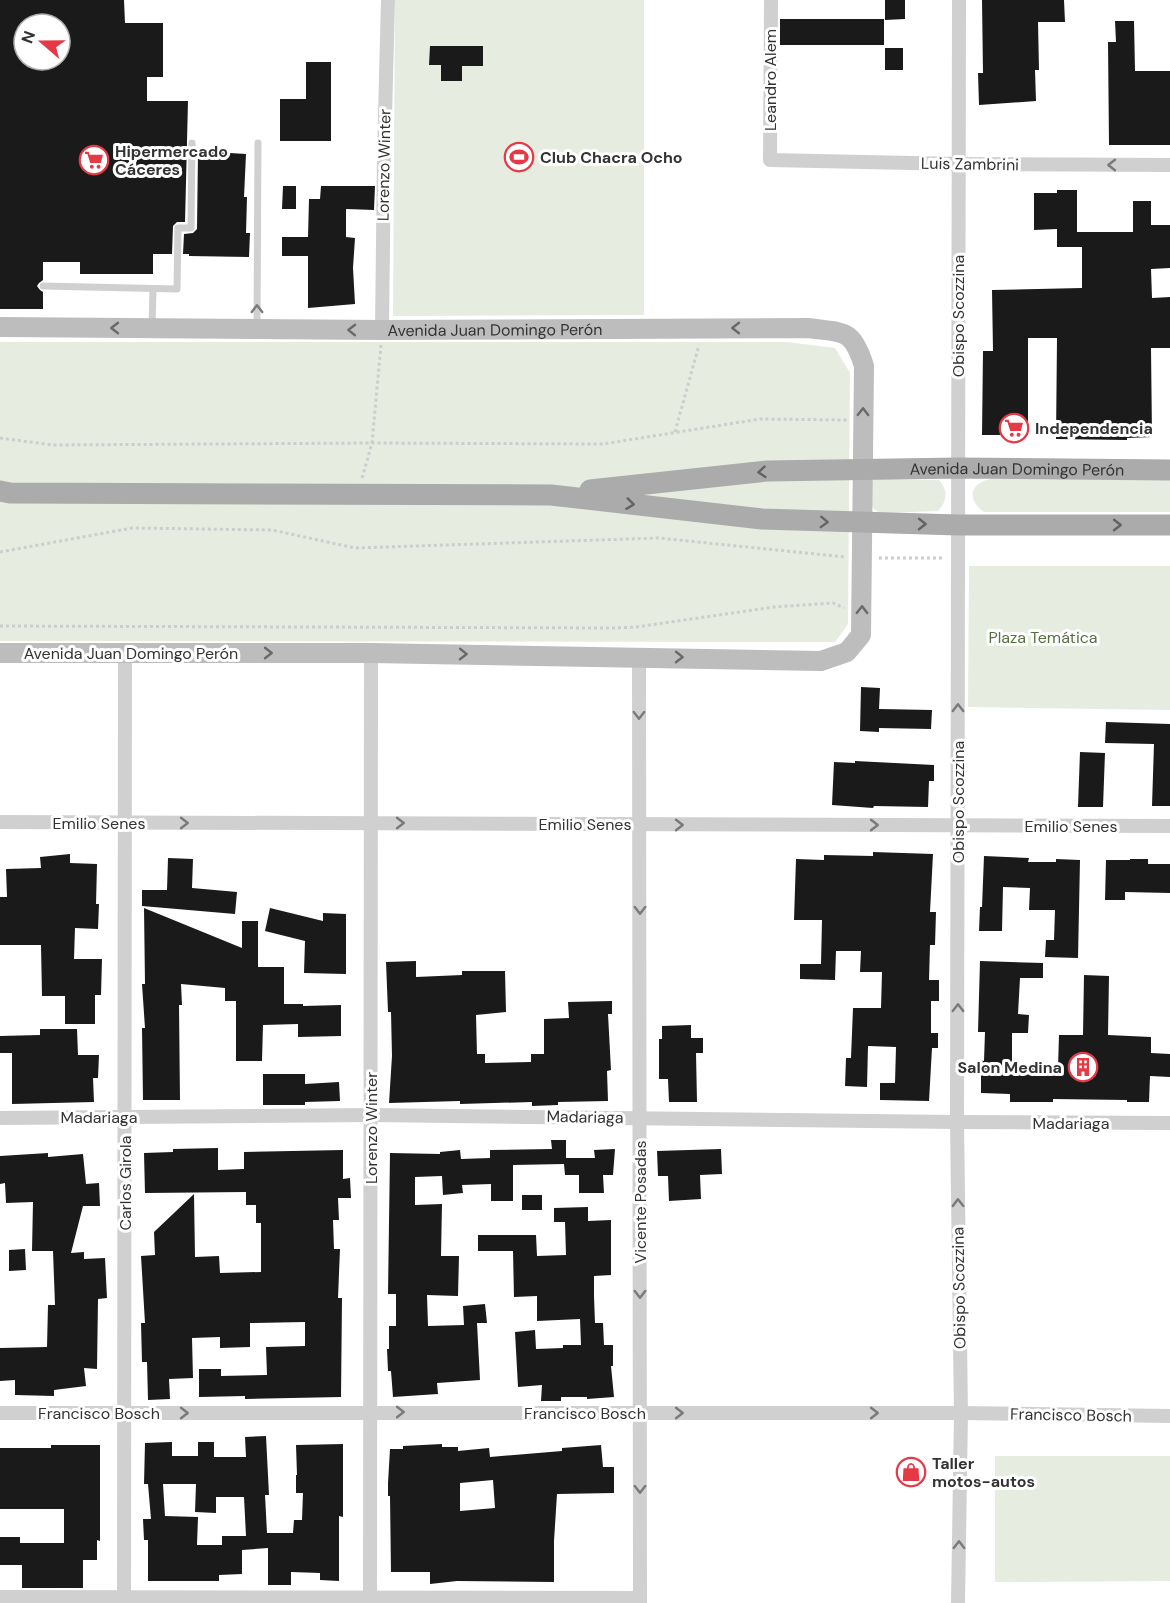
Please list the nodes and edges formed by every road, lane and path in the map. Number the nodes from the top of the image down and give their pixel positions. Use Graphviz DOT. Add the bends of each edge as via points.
graph roads {
  1 [pos="388,0"];
  2 [pos="771,0"];
  3 [pos="959,0"];
  4 [pos="192,143"];
  5 [pos="258,143"];
  6 [pos="770,160"];
  7 [pos="958,164"];
  8 [pos="1170,165"];
  9 [pos="43,286"];
  10 [pos="153,289"];
  11 [pos="0,327"];
  12 [pos="152,328"];
  13 [pos="257,328"];
  14 [pos="704,328"];
  15 [pos="382,330"];
  16 [pos="863,420"];
  17 [pos="675,432"];
  18 [pos="0,438"];
  19 [pos="372,443"];
  20 [pos="958,468"];
  21 [pos="1170,470"];
  22 [pos="863,471"];
  23 [pos="3,493"];
  24 [pos="357,494"];
  25 [pos="551,495"];
  26 [pos="863,523"];
  27 [pos="958,525"];
  28 [pos="1170,525"];
  29 [pos="0,552"];
  30 [pos="863,558"];
  31 [pos="958,558"];
  32 [pos="861,617"];
  33 [pos="0,626"];
  34 [pos="0,653"];
  35 [pos="371,653"];
  36 [pos="125,654"];
  37 [pos="639,656"];
  38 [pos="0,822"];
  39 [pos="125,823"];
  40 [pos="371,823"];
  41 [pos="639,824"];
  42 [pos="958,826"];
  43 [pos="1170,826"];
  44 [pos="371,1115"];
  45 [pos="125,1117"];
  46 [pos="0,1118"];
  47 [pos="640,1118"];
  48 [pos="957,1122"];
  49 [pos="1170,1123"];
  50 [pos="370,1412"];
  51 [pos="0,1413"];
  52 [pos="124,1413"];
  53 [pos="640,1413"];
  54 [pos="961,1413"];
  55 [pos="1170,1416"];
  56 [pos="0,1597"];
  57 [pos="124,1600"];
  58 [pos="370,1600"];
  59 [pos="640,1601"];
  60 [pos="958,1603"];
  1 -- 15 [label="street, Lorenzo Winter"];
  2 -- 6 [label="street, Leandro Alem"];
  3 -- 7 [label="street, Obispo Scozzina"];
  4 -- 10 [label="lane" via="191,228 178,228 177,289"];
  13 -- 5 [label="lane, one-way"];
  6 -- 7 [label="street, Luis Zambrini"];
  8 -- 7 [label="street, Luis Zambrini, one-way"];
  7 -- 20 [label="street, Obispo Scozzina"];
  9 -- 10 [label="lane"];
  10 -- 12 [label="lane"];
  12 -- 11 [label="main road, Avenida Juan Domingo Perón, one-way"];
  12 -- 13 [label="main road, Avenida Juan Domingo Perón"];
  15 -- 13 [label="main road, Avenida Juan Domingo Perón, one-way"];
  14 -- 15 [label="main road, Avenida Juan Domingo Perón"];
  16 -- 14 [label="main road, Avenida Juan Domingo Perón, one-way" via="864,366 858,346 845,333 808,328"];
  14 -- 17 [label="path"];
  15 -- 19 [label="path"];
  16 -- 17 [label="path" via="760,419"];
  16 -- 22 [label="main road, Avenida Juan Domingo Perón"];
  17 -- 19 [label="path" via="603,444"];
  18 -- 19 [label="path" via="53,445"];
  19 -- 24 [label="path"];
  20 -- 21 [label="main road, Avenida Juan Domingo Perón"];
  20 -- 22 [label="main road, Avenida Juan Domingo Perón"];
  20 -- 27 [label="street, Obispo Scozzina"];
  22 -- 25 [label="main road, Avenida Juan Domingo Perón, one-way" via="767,471"];
  22 -- 26 [label="main road"];
  23 -- 24 [label="main road, Avenida Juan Domingo Perón"];
  24 -- 25 [label="main road, Avenida Juan Domingo Perón"];
  25 -- 26 [label="main road, Avenida Juan Domingo Perón, one-way" via="762,519"];
  26 -- 27 [label="main road, Avenida Juan Domingo Perón, one-way"];
  26 -- 30 [label="main road, Avenida Juan Domingo Perón"];
  27 -- 28 [label="main road, Avenida Juan Domingo Perón, one-way"];
  27 -- 31 [label="street, Obispo Scozzina"];
  29 -- 30 [label="path" via="132,528 272,531 355,548 659,538"];
  30 -- 31 [label="path"];
  32 -- 30 [label="main road, Avenida Juan Domingo Perón, one-way"];
  42 -- 31 [label="street, Obispo Scozzina, one-way"];
  32 -- 33 [label="path" via="833,603 614,628"];
  37 -- 32 [label="main road, Avenida Juan Domingo Perón, one-way" via="821,661 847,652 861,635"];
  34 -- 36 [label="main road, Avenida Juan Domingo Perón"];
  36 -- 35 [label="main road, Avenida Juan Domingo Perón, one-way"];
  35 -- 37 [label="main road, Avenida Juan Domingo Perón, one-way"];
  35 -- 40 [label="street, Lorenzo Winter"];
  36 -- 39 [label="street, Carlos Girola"];
  37 -- 41 [label="street, Vicente Posadas, one-way"];
  38 -- 39 [label="street, Emilio Senes"];
  39 -- 40 [label="street, Emilio Senes, one-way"];
  39 -- 45 [label="street, Carlos Girola"];
  40 -- 41 [label="street, Emilio Senes, one-way"];
  40 -- 44 [label="street, Lorenzo Winter"];
  41 -- 42 [label="street, Emilio Senes, one-way"];
  41 -- 47 [label="street, Vicente Posadas, one-way"];
  42 -- 43 [label="street, Emilio Senes"];
  48 -- 42 [label="street, Obispo Scozzina, one-way"];
  44 -- 45 [label="street, Madariaga"];
  44 -- 47 [label="street, Madariaga"];
  44 -- 50 [label="street, Lorenzo Winter"];
  45 -- 46 [label="street, Madariaga"];
  45 -- 52 [label="street, Carlos Girola"];
  47 -- 48 [label="street, Madariaga"];
  47 -- 53 [label="street, Vicente Posadas, one-way"];
  48 -- 49 [label="street, Madariaga"];
  54 -- 48 [label="street, Obispo Scozzina, one-way"];
  52 -- 50 [label="street, Francisco Bosch, one-way"];
  50 -- 53 [label="street, Francisco Bosch, one-way"];
  50 -- 58 [label="street, Lorenzo Winter"];
  51 -- 52 [label="street, Francisco Bosch"];
  52 -- 57 [label="street, Carlos Girola"];
  53 -- 54 [label="street, Francisco Bosch, one-way"];
  53 -- 59 [label="street, Vicente Posadas, one-way"];
  54 -- 55 [label="street, Francisco Bosch"];
  60 -- 54 [label="street, Obispo Scozzina, one-way"];
  56 -- 57 [label="street"];
  57 -- 58 [label="street"];
  58 -- 59 [label="street"];
}
